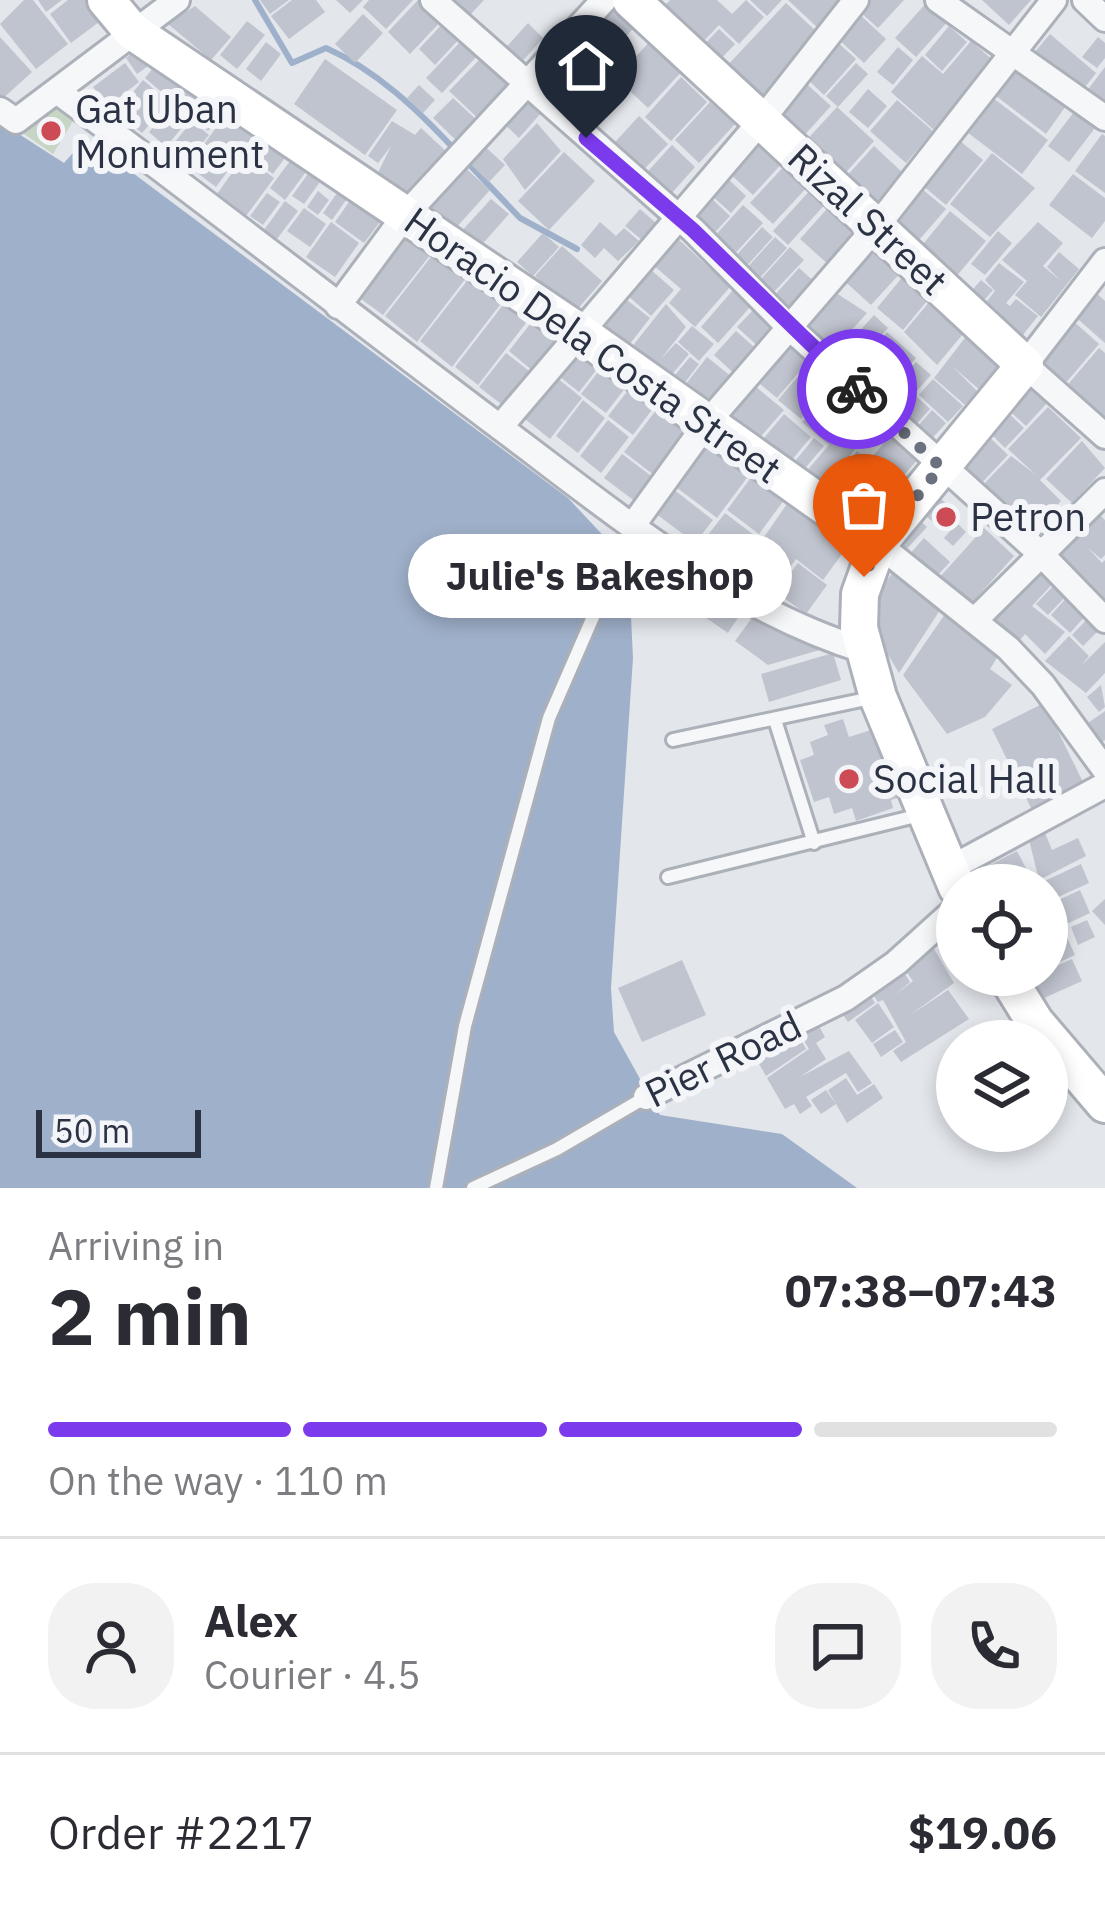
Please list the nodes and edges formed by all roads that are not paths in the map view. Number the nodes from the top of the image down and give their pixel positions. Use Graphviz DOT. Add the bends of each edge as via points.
graph roads {
  1 [pos="106,0"];
  2 [pos="177,0"];
  3 [pos="433,0"];
  4 [pos="604,0"];
  5 [pos="631,0"];
  6 [pos="856,0"];
  7 [pos="938,0"];
  8 [pos="1054,0"];
  9 [pos="1085,0"];
  10 [pos="1105,20"];
  11 [pos="132,31"];
  12 [pos="1014,52"];
  13 [pos="525,85"];
  14 [pos="57,91"];
  15 [pos="8,116"];
  16 [pos="1105,118"];
  17 [pos="761,121"];
  18 [pos="406,214"];
  19 [pos="678,217"];
  20 [pos="877,226"];
  21 [pos="1105,261"];
  22 [pos="338,306"];
  23 [pos="790,328"];
  24 [pos="579,332"];
  25 [pos="1025,365"];
  26 [pos="706,424"];
  27 [pos="500,427"];
  28 [pos="1105,436"];
  29 [pos="941,467"];
  30 [pos="1105,491"];
  31 [pos="633,525"];
  32 [pos="878,544"];
  33 [pos="1041,554"];
  34 [pos="975,620"];
  35 [pos="1105,620"];
  36 [pos="863,650"];
  37 [pos="878,697"];
  38 [pos="776,720"];
  39 [pos="673,740"];
  40 [pos="1105,770"];
  41 [pos="1105,785"];
  42 [pos="927,813"];
  43 [pos="814,843"];
  44 [pos="947,864"];
  45 [pos="976,864"];
  46 [pos="668,877"];
  47 [pos="936,926"];
  48 [pos="1019,996"];
  49 [pos="646,1097"];
  50 [pos="1105,1104"];
  51 [pos="436,1188"];
  52 [pos="473,1188"];
  1 -- 11 [label="main road, Horacio Dela Costa Street"];
  2 -- 11 [label="street"];
  3 -- 13 [label="street"];
  4 -- 13 [label="street"];
  5 -- 17 [label="main road, Rizal Street"];
  6 -- 17 [label="street"];
  7 -- 12 [label="street"];
  8 -- 12 [label="street"];
  9 -- 10 [label="street"];
  11 -- 14 [label="street"];
  11 -- 18 [label="main road, Horacio Dela Costa Street"];
  12 -- 16 [label="street"];
  12 -- 20 [label="street"];
  13 -- 18 [label="street"];
  13 -- 19 [label="street"];
  14 -- 15 [label="street"];
  14 -- 22 [label="street"];
  17 -- 19 [label="street"];
  17 -- 20 [label="main road, Rizal Street"];
  18 -- 22 [label="street"];
  18 -- 24 [label="main road, Horacio Dela Costa Street"];
  19 -- 23 [label="street"];
  19 -- 24 [label="street"];
  20 -- 23 [label="street"];
  20 -- 25 [label="main road, Rizal Street"];
  21 -- 25 [label="street"];
  22 -- 27 [label="street"];
  23 -- 26 [label="street"];
  23 -- 29 [label="street"];
  24 -- 26 [label="main road, Horacio Dela Costa Street"];
  24 -- 27 [label="street"];
  25 -- 28 [label="street, Rizal Street"];
  25 -- 29 [label="main road"];
  26 -- 31 [label="street"];
  26 -- 32 [label="main road, Horacio Dela Costa Street"];
  27 -- 31 [label="street"];
  29 -- 32 [label="main road"];
  29 -- 33 [label="street"];
  30 -- 33 [label="street"];
  31 -- 36 [label="street" via="802,631"];
  31 -- 51 [label="lane" via="549,718 465,1026"];
  32 -- 34 [label="street, Horacio Dela Costa Street"];
  32 -- 36 [label="main road" via="860,594"];
  33 -- 34 [label="street"];
  33 -- 35 [label="street"];
  34 -- 40 [label="street, Horacio Dela Costa Street" via="1043,685"];
  36 -- 37 [label="main road"];
  37 -- 38 [label="lane"];
  37 -- 42 [label="main road"];
  38 -- 39 [label="lane"];
  38 -- 43 [label="lane"];
  41 -- 45 [label="street"];
  42 -- 43 [label="lane"];
  42 -- 44 [label="main road"];
  43 -- 46 [label="lane"];
  47 -- 49 [label="street, Pier Road" via="857,992"];
  48 -- 50 [label="main road"];
  49 -- 52 [label="lane, Pier Road"];
}
